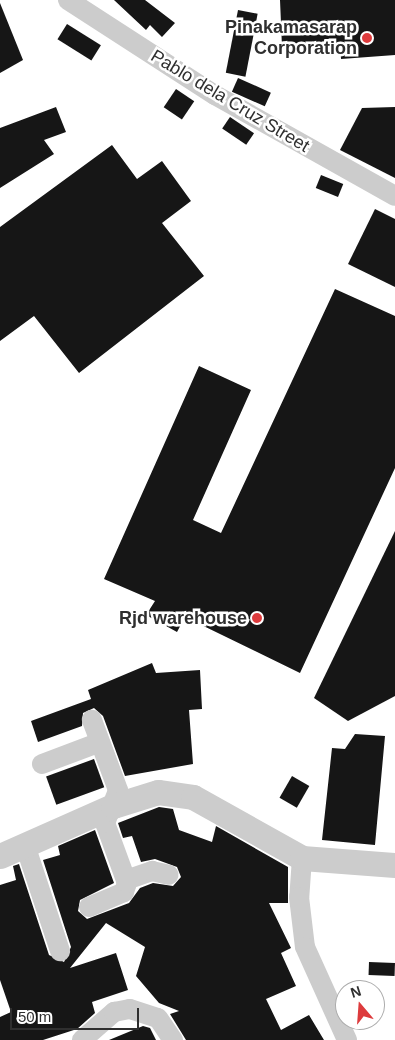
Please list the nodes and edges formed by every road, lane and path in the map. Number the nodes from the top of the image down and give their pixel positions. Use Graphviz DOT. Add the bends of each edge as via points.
graph roads {
  1 [pos="68,0"];
  2 [pos="395,196"];
  3 [pos="92,720"];
  4 [pos="98,743"];
  5 [pos="42,764"];
  6 [pos="112,806"];
  7 [pos="25,845"];
  8 [pos="0,856"];
  9 [pos="302,858"];
  10 [pos="395,865"];
  11 [pos="169,875"];
  12 [pos="126,880"];
  13 [pos="89,907"];
  14 [pos="60,951"];
  15 [pos="82,1040"];
  16 [pos="173,1040"];
  17 [pos="347,1040"];
  1 -- 2 [label="street, Pablo dela Cruz Street" via="215,95"];
  3 -- 4 [label="street"];
  4 -- 5 [label="street"];
  4 -- 6 [label="street" via="118,790"];
  6 -- 7 [label="street"];
  6 -- 9 [label="street" via="158,792 193,797"];
  6 -- 12 [label="street" via="106,823"];
  7 -- 8 [label="street"];
  7 -- 14 [label="street"];
  9 -- 10 [label="street"];
  9 -- 17 [label="street" via="299,897 305,947"];
  11 -- 12 [label="street" via="152,871"];
  12 -- 13 [label="street" via="124,892"];
  15 -- 16 [label="street" via="114,1012 130,1009 158,1018"];
}
